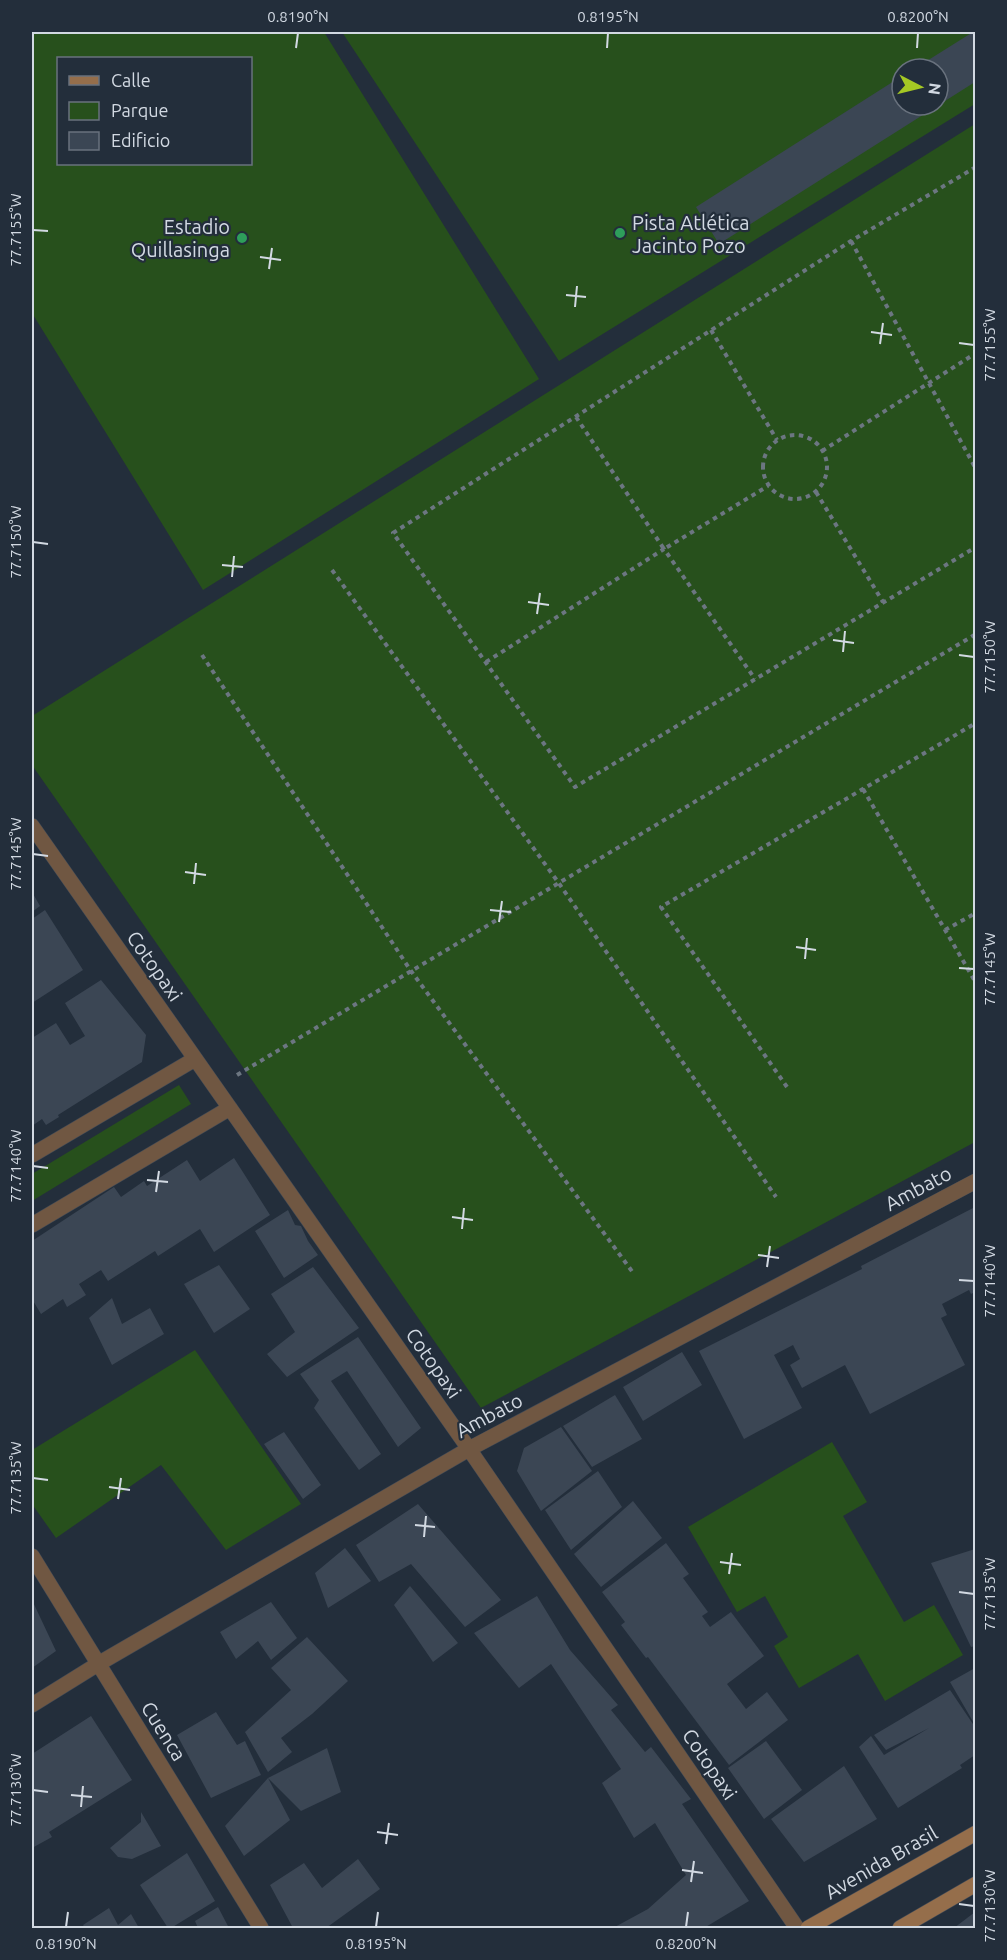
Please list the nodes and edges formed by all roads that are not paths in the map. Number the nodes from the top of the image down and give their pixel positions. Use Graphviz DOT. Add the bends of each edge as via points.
graph roads {
  1 [pos="32,826"];
  2 [pos="195,1059"];
  3 [pos="230,1108"];
  4 [pos="32,1155"];
  5 [pos="975,1181"];
  6 [pos="32,1225"];
  7 [pos="469,1449"];
  8 [pos="32,1556"];
  9 [pos="98,1664"];
  10 [pos="32,1705"];
  11 [pos="975,1833"];
  12 [pos="975,1884"];
  13 [pos="261,1929"];
  14 [pos="797,1929"];
  15 [pos="808,1929"];
  16 [pos="900,1929"];
  1 -- 2 [label="street, Cotopaxi"];
  2 -- 3 [label="street, Cotopaxi"];
  2 -- 4 [label="street"];
  3 -- 6 [label="street"];
  3 -- 7 [label="street, Cotopaxi"];
  5 -- 7 [label="street, Ambato"];
  7 -- 9 [label="street, Ambato"];
  7 -- 14 [label="street, Cotopaxi"];
  8 -- 9 [label="street, Cuenca"];
  9 -- 10 [label="street, Ambato"];
  9 -- 13 [label="street, Cuenca"];
  11 -- 15 [label="street, Avenida Brasil"];
  12 -- 16 [label="street"];
}
